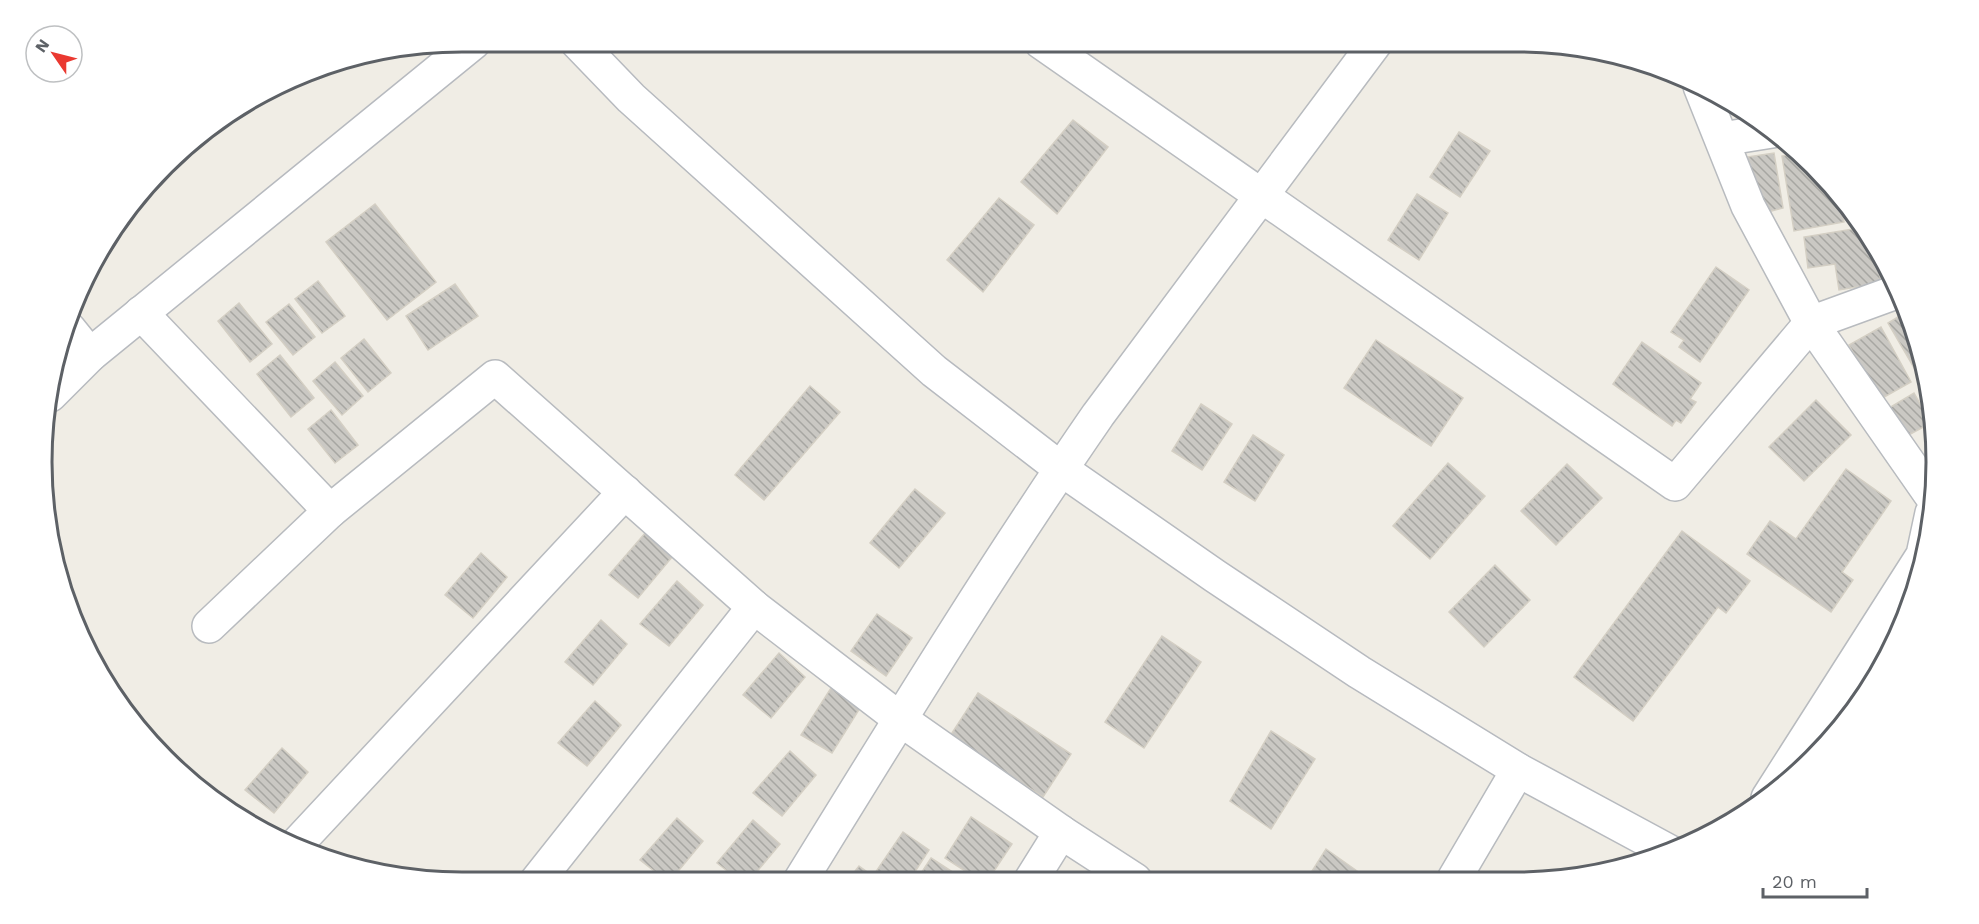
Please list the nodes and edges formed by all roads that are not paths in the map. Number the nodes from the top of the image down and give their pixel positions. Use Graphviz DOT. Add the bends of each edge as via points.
graph roads {
  1 [pos="462,52"];
  2 [pos="587,52"];
  3 [pos="1061,52"];
  4 [pos="1369,52"];
  5 [pos="1705,99"];
  6 [pos="1760,133"];
  7 [pos="1722,139"];
  8 [pos="1261,196"];
  9 [pos="1890,294"];
  10 [pos="141,313"];
  11 [pos="1811,323"];
  12 [pos="73,334"];
  13 [pos="90,355"];
  14 [pos="60,385"];
  15 [pos="1061,469"];
  16 [pos="1926,487"];
  17 [pos="625,492"];
  18 [pos="330,511"];
  19 [pos="1911,573"];
  20 [pos="754,607"];
  21 [pos="209,626"];
  22 [pos="900,719"];
  23 [pos="1518,770"];
  24 [pos="1785,772"];
  25 [pos="1061,832"];
  26 [pos="302,839"];
  27 [pos="1659,846"];
  28 [pos="544,872"];
  29 [pos="806,872"];
  30 [pos="1035,872"];
  31 [pos="1124,872"];
  32 [pos="1458,872"];
  1 -- 10 [label="street"];
  2 -- 15 [label="street" via="631,98 934,370"];
  3 -- 8 [label="street"];
  4 -- 8 [label="street"];
  5 -- 7 [label="street"];
  6 -- 7 [label="street"];
  7 -- 11 [label="street" via="1748,206"];
  8 -- 11 [label="street" via="1675,484"];
  8 -- 15 [label="street"];
  9 -- 11 [label="street"];
  10 -- 13 [label="street"];
  10 -- 18 [label="street"];
  11 -- 16 [label="street"];
  12 -- 13 [label="street"];
  13 -- 14 [label="street"];
  15 -- 22 [label="street"];
  15 -- 23 [label="street" via="1349,666"];
  17 -- 18 [label="street" via="495,377"];
  17 -- 20 [label="street"];
  17 -- 26 [label="street"];
  18 -- 21 [label="street"];
  19 -- 24 [label="street"];
  20 -- 22 [label="street"];
  20 -- 28 [label="street"];
  22 -- 25 [label="street"];
  22 -- 29 [label="street"];
  23 -- 27 [label="street"];
  23 -- 32 [label="street"];
  25 -- 30 [label="street"];
  25 -- 31 [label="street"];
}
